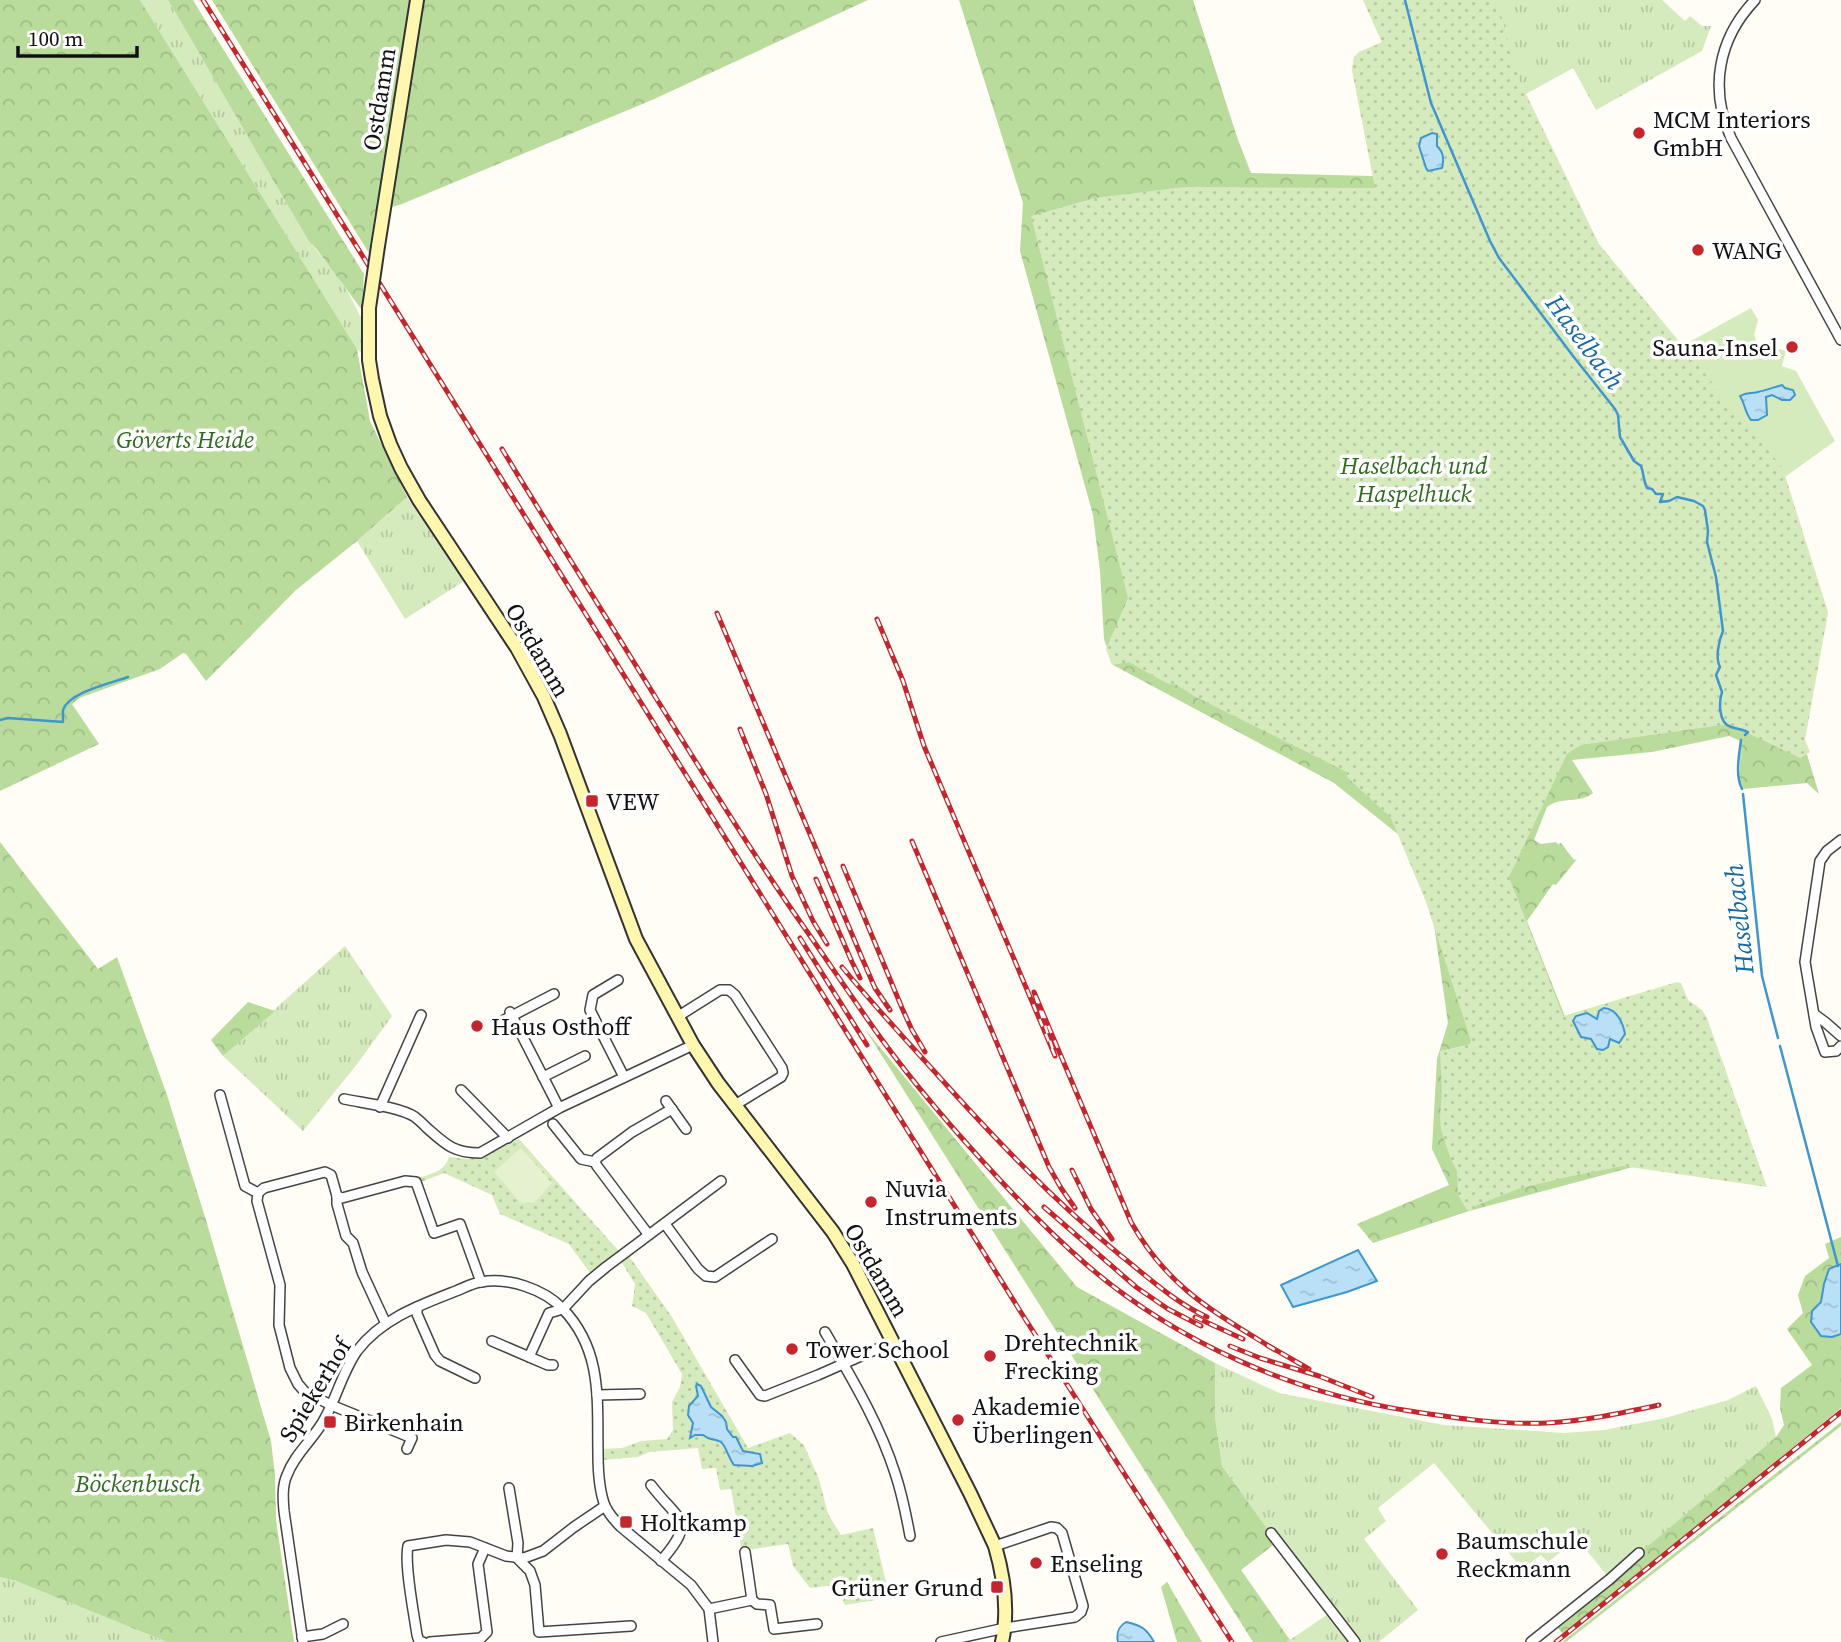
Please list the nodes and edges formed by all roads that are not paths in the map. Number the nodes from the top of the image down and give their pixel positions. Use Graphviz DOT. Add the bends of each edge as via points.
graph roads {
  1 [pos="417,0"];
  2 [pos="1755,0"];
  3 [pos="1841,340"];
  4 [pos="1841,840"];
  5 [pos="618,980"];
  6 [pos="554,994"];
  7 [pos="1814,1014"];
  8 [pos="421,1015"];
  9 [pos="677,1017"];
  10 [pos="1841,1036"];
  11 [pos="693,1045"];
  12 [pos="1841,1046"];
  13 [pos="585,1056"];
  14 [pos="543,1076"];
  15 [pos="624,1077"];
  16 [pos="461,1090"];
  17 [pos="220,1095"];
  18 [pos="344,1099"];
  19 [pos="735,1105"];
  20 [pos="380,1107"];
  21 [pos="559,1108"];
  22 [pos="553,1124"];
  23 [pos="686,1129"];
  24 [pos="508,1138"];
  25 [pos="595,1162"];
  26 [pos="721,1181"];
  27 [pos="258,1193"];
  28 [pos="337,1196"];
  29 [pos="664,1224"];
  30 [pos="648,1234"];
  31 [pos="772,1239"];
  32 [pos="481,1282"];
  33 [pos="417,1307"];
  34 [pos="563,1309"];
  35 [pos="386,1324"];
  36 [pos="825,1332"];
  37 [pos="492,1341"];
  38 [pos="893,1342"];
  39 [pos="529,1357"];
  40 [pos="735,1360"];
  41 [pos="843,1364"];
  42 [pos="553,1365"];
  43 [pos="475,1378"];
  44 [pos="640,1394"];
  45 [pos="597,1395"];
  46 [pos="331,1405"];
  47 [pos="407,1449"];
  48 [pos="651,1485"];
  49 [pos="509,1488"];
  50 [pos="606,1506"];
  51 [pos="1271,1533"];
  52 [pos="909,1536"];
  53 [pos="995,1546"];
  54 [pos="485,1548"];
  55 [pos="745,1552"];
  56 [pos="1639,1553"];
  57 [pos="517,1558"];
  58 [pos="661,1561"];
  59 [pos="752,1601"];
  60 [pos="709,1609"];
  61 [pos="344,1624"];
  62 [pos="817,1624"];
  63 [pos="631,1626"];
  64 [pos="1005,1628"];
  65 [pos="302,1639"];
  66 [pos="953,1641"];
  67 [pos="423,1642"];
  68 [pos="430,1642"];
  69 [pos="713,1642"];
  70 [pos="941,1642"];
  71 [pos="1002,1642"];
  72 [pos="1355,1642"];
  73 [pos="1531,1642"];
  1 -- 9 [label="street, Ostdamm, bridge" via="369,308 369,360 380,416 419,500 544,697 636,939"];
  2 -- 3 [label="street" via="1738,20 1722,57 1719,99 1723,120"];
  4 -- 7 [label="street" via="1819,861 1805,962"];
  5 -- 15 [label="street" via="593,995 590,1010"];
  6 -- 14 [label="street" via="509,1016"];
  7 -- 10 [label="street"];
  7 -- 12 [label="street" via="1825,1052"];
  8 -- 20 [label="street"];
  9 -- 11 [label="street, Ostdamm"];
  9 -- 19 [label="street" via="720,990 735,995 783,1073"];
  11 -- 15 [label="street"];
  11 -- 19 [label="street, Ostdamm"];
  13 -- 14 [label="street"];
  14 -- 21 [label="street"];
  15 -- 21 [label="street"];
  16 -- 24 [label="street"];
  17 -- 27 [label="street" via="245,1186"];
  18 -- 20 [label="street"];
  19 -- 38 [label="street, Ostdamm" via="833,1232"];
  20 -- 24 [label="street" via="415,1117 452,1149 480,1153"];
  21 -- 24 [label="street"];
  22 -- 25 [label="street" via="581,1159"];
  23 -- 25 [label="street" via="669,1105"];
  25 -- 30 [label="street"];
  26 -- 29 [label="street"];
  27 -- 28 [label="street" via="325,1172 331,1175"];
  27 -- 46 [label="street" via="280,1286 279,1325 290,1368 305,1392"];
  28 -- 32 [label="street" via="416,1182 434,1233 460,1224"];
  28 -- 35 [label="street" via="346,1236"];
  29 -- 30 [label="street"];
  29 -- 31 [label="street" via="706,1276 715,1277"];
  30 -- 34 [label="street" via="589,1281"];
  32 -- 33 [label="street, Spiekerhof"];
  32 -- 34 [label="street, Spiekerhof" via="520,1284 546,1295"];
  33 -- 35 [label="street, Spiekerhof"];
  33 -- 43 [label="street" via="435,1355"];
  34 -- 39 [label="street" via="549,1313"];
  34 -- 45 [label="street, Spiekerhof" via="591,1353"];
  35 -- 46 [label="street, Spiekerhof" via="357,1351"];
  36 -- 41 [label="street"];
  37 -- 39 [label="street"];
  38 -- 41 [label="street"];
  38 -- 53 [label="street, Ostdamm"];
  39 -- 42 [label="street"];
  40 -- 41 [label="street" via="760,1395"];
  41 -- 52 [label="street" via="888,1454"];
  44 -- 45 [label="street"];
  45 -- 50 [label="street, Spiekerhof" via="599,1484"];
  46 -- 47 [label="street" via="412,1438"];
  46 -- 65 [label="street, Spiekerhof" via="287,1475 283,1491"];
  48 -- 58 [label="street" via="682,1527"];
  49 -- 57 [label="street"];
  50 -- 57 [label="street" via="543,1551"];
  50 -- 58 [label="street, Spiekerhof" via="621,1527"];
  51 -- 72 [label="street"];
  53 -- 64 [label="street, Ostdamm" via="1004,1587"];
  53 -- 64 [label="street" via="1058,1528 1083,1606 1075,1616"];
  54 -- 57 [label="street"];
  54 -- 67 [label="street" via="446,1540 408,1546 417,1635"];
  54 -- 68 [label="street" via="478,1564 487,1632 481,1638"];
  55 -- 59 [label="street"];
  56 -- 73 [label="street"];
  57 -- 63 [label="street" via="530,1571 535,1585 538,1632"];
  58 -- 60 [label="street, Spiekerhof" via="691,1585"];
  59 -- 60 [label="street"];
  59 -- 62 [label="street" via="770,1605 774,1629"];
  60 -- 69 [label="street"];
  61 -- 65 [label="street"];
  64 -- 66 [label="street"];
  64 -- 71 [label="street, Ostdamm"];
  66 -- 70 [label="street"];
}
